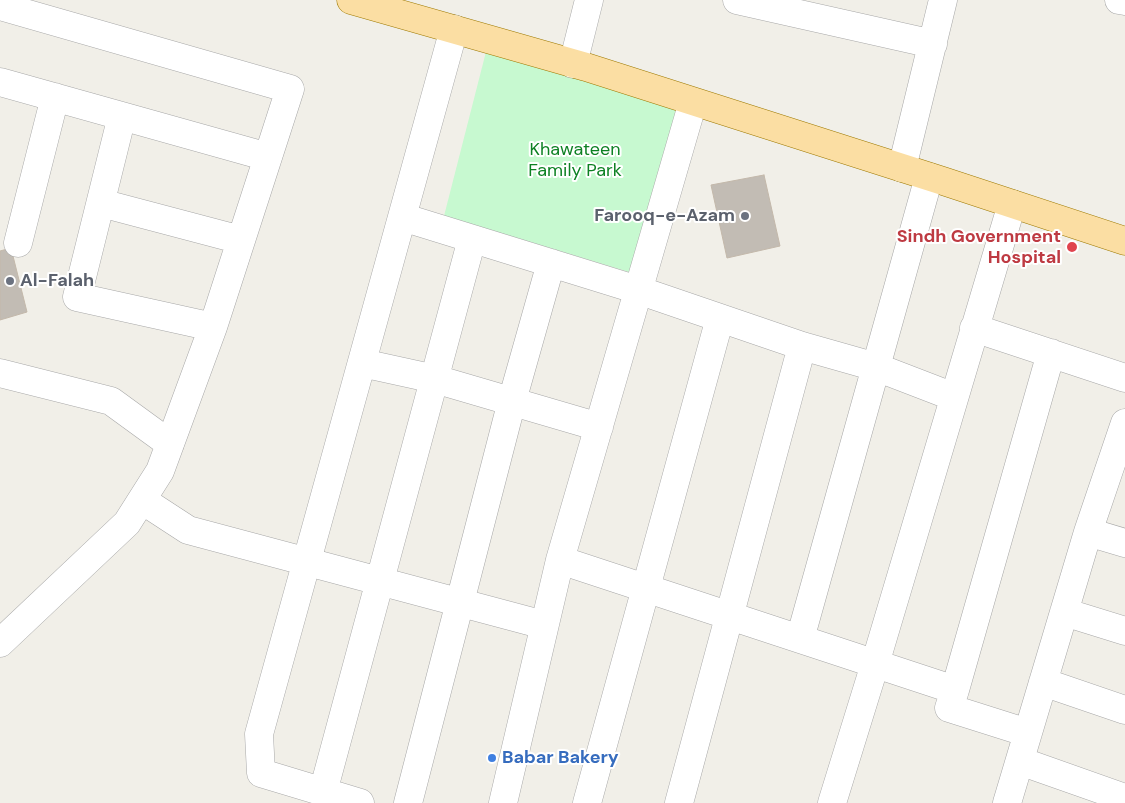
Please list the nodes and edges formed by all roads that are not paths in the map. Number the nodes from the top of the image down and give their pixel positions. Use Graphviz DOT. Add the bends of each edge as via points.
graph roads {
  1 [pos="351,0"];
  2 [pos="589,0"];
  3 [pos="736,0"];
  4 [pos="943,0"];
  5 [pos="1119,0"];
  6 [pos="1125,1"];
  7 [pos="0,6"];
  8 [pos="454,30"];
  9 [pos="933,44"];
  10 [pos="573,64"];
  11 [pos="0,82"];
  12 [pos="55,97"];
  13 [pos="693,102"];
  14 [pos="122,116"];
  15 [pos="268,157"];
  16 [pos="902,168"];
  17 [pos="929,177"];
  18 [pos="101,203"];
  19 [pos="1012,204"];
  20 [pos="402,217"];
  21 [pos="472,239"];
  22 [pos="241,240"];
  23 [pos="1125,241"];
  24 [pos="18,244"];
  25 [pos="551,263"];
  26 [pos="638,290"];
  27 [pos="720,318"];
  28 [pos="213,327"];
  29 [pos="974,328"];
  30 [pos="802,346"];
  31 [pos="1051,353"];
  32 [pos="362,363"];
  33 [pos="876,368"];
  34 [pos="0,373"];
  35 [pos="1125,378"];
  36 [pos="435,379"];
  37 [pos="954,397"];
  38 [pos="512,401"];
  39 [pos="1125,423"];
  40 [pos="599,427"];
  41 [pos="170,444"];
  42 [pos="1119,459"];
  43 [pos="142,500"];
  44 [pos="1088,532"];
  45 [pos="1125,544"];
  46 [pos="560,560"];
  47 [pos="307,562"];
  48 [pos="380,581"];
  49 [pos="646,588"];
  50 [pos="460,603"];
  51 [pos="1064,612"];
  52 [pos="729,616"];
  53 [pos="544,625"];
  54 [pos="1125,631"];
  55 [pos="800,639"];
  56 [pos="0,643"];
  57 [pos="875,664"];
  58 [pos="1043,682"];
  59 [pos="955,690"];
  60 [pos="1125,710"];
  61 [pos="1028,733"];
  62 [pos="1020,761"];
  63 [pos="323,792"];
  64 [pos="1125,798"];
  65 [pos="360,803"];
  66 [pos="408,803"];
  67 [pos="503,803"];
  68 [pos="587,803"];
  69 [pos="679,803"];
  70 [pos="832,803"];
  71 [pos="1007,803"];
  1 -- 8 [label="main road"];
  2 -- 10 [label="street"];
  3 -- 9 [label="street"];
  4 -- 9 [label="street"];
  5 -- 6 [label="street"];
  7 -- 15 [label="street" via="290,88"];
  8 -- 10 [label="main road"];
  8 -- 20 [label="street"];
  9 -- 16 [label="street"];
  10 -- 13 [label="main road"];
  11 -- 12 [label="street"];
  12 -- 14 [label="street"];
  12 -- 24 [label="street"];
  13 -- 16 [label="main road"];
  13 -- 26 [label="street"];
  14 -- 15 [label="street"];
  14 -- 18 [label="street"];
  15 -- 22 [label="street"];
  16 -- 17 [label="main road"];
  17 -- 19 [label="main road"];
  17 -- 33 [label="street"];
  18 -- 22 [label="street"];
  18 -- 28 [label="street" via="78,298"];
  19 -- 23 [label="main road"];
  19 -- 29 [label="street"];
  20 -- 21 [label="street"];
  20 -- 32 [label="street"];
  21 -- 25 [label="street"];
  21 -- 36 [label="street"];
  22 -- 28 [label="street"];
  25 -- 26 [label="street"];
  25 -- 38 [label="street"];
  26 -- 27 [label="street"];
  26 -- 40 [label="street"];
  27 -- 30 [label="street"];
  27 -- 49 [label="street"];
  28 -- 41 [label="street"];
  29 -- 31 [label="street"];
  29 -- 37 [label="street"];
  30 -- 33 [label="street"];
  30 -- 52 [label="street"];
  31 -- 35 [label="street"];
  31 -- 59 [label="street"];
  32 -- 36 [label="street"];
  32 -- 47 [label="street"];
  33 -- 37 [label="street"];
  33 -- 55 [label="street"];
  34 -- 41 [label="street" via="110,401"];
  36 -- 38 [label="street"];
  36 -- 48 [label="street"];
  37 -- 57 [label="street"];
  38 -- 40 [label="street"];
  38 -- 50 [label="street"];
  39 -- 42 [label="street"];
  40 -- 46 [label="street"];
  41 -- 43 [label="street" via="160,471"];
  42 -- 44 [label="street"];
  43 -- 47 [label="street" via="188,530"];
  43 -- 56 [label="street" via="127,523"];
  44 -- 45 [label="street"];
  44 -- 51 [label="street"];
  46 -- 49 [label="street"];
  46 -- 53 [label="street"];
  47 -- 48 [label="street"];
  47 -- 63 [label="street" via="259,734 261,773"];
  48 -- 50 [label="street"];
  48 -- 63 [label="street"];
  49 -- 52 [label="street"];
  49 -- 68 [label="street"];
  50 -- 53 [label="street"];
  50 -- 66 [label="street"];
  51 -- 54 [label="street"];
  51 -- 58 [label="street"];
  52 -- 55 [label="street"];
  52 -- 69 [label="street"];
  53 -- 67 [label="street"];
  55 -- 57 [label="street"];
  57 -- 59 [label="street"];
  57 -- 70 [label="street"];
  58 -- 60 [label="street"];
  58 -- 61 [label="street"];
  59 -- 61 [label="street" via="949,708"];
  61 -- 62 [label="street"];
  62 -- 64 [label="street"];
  62 -- 71 [label="street"];
  63 -- 65 [label="street"];
}
